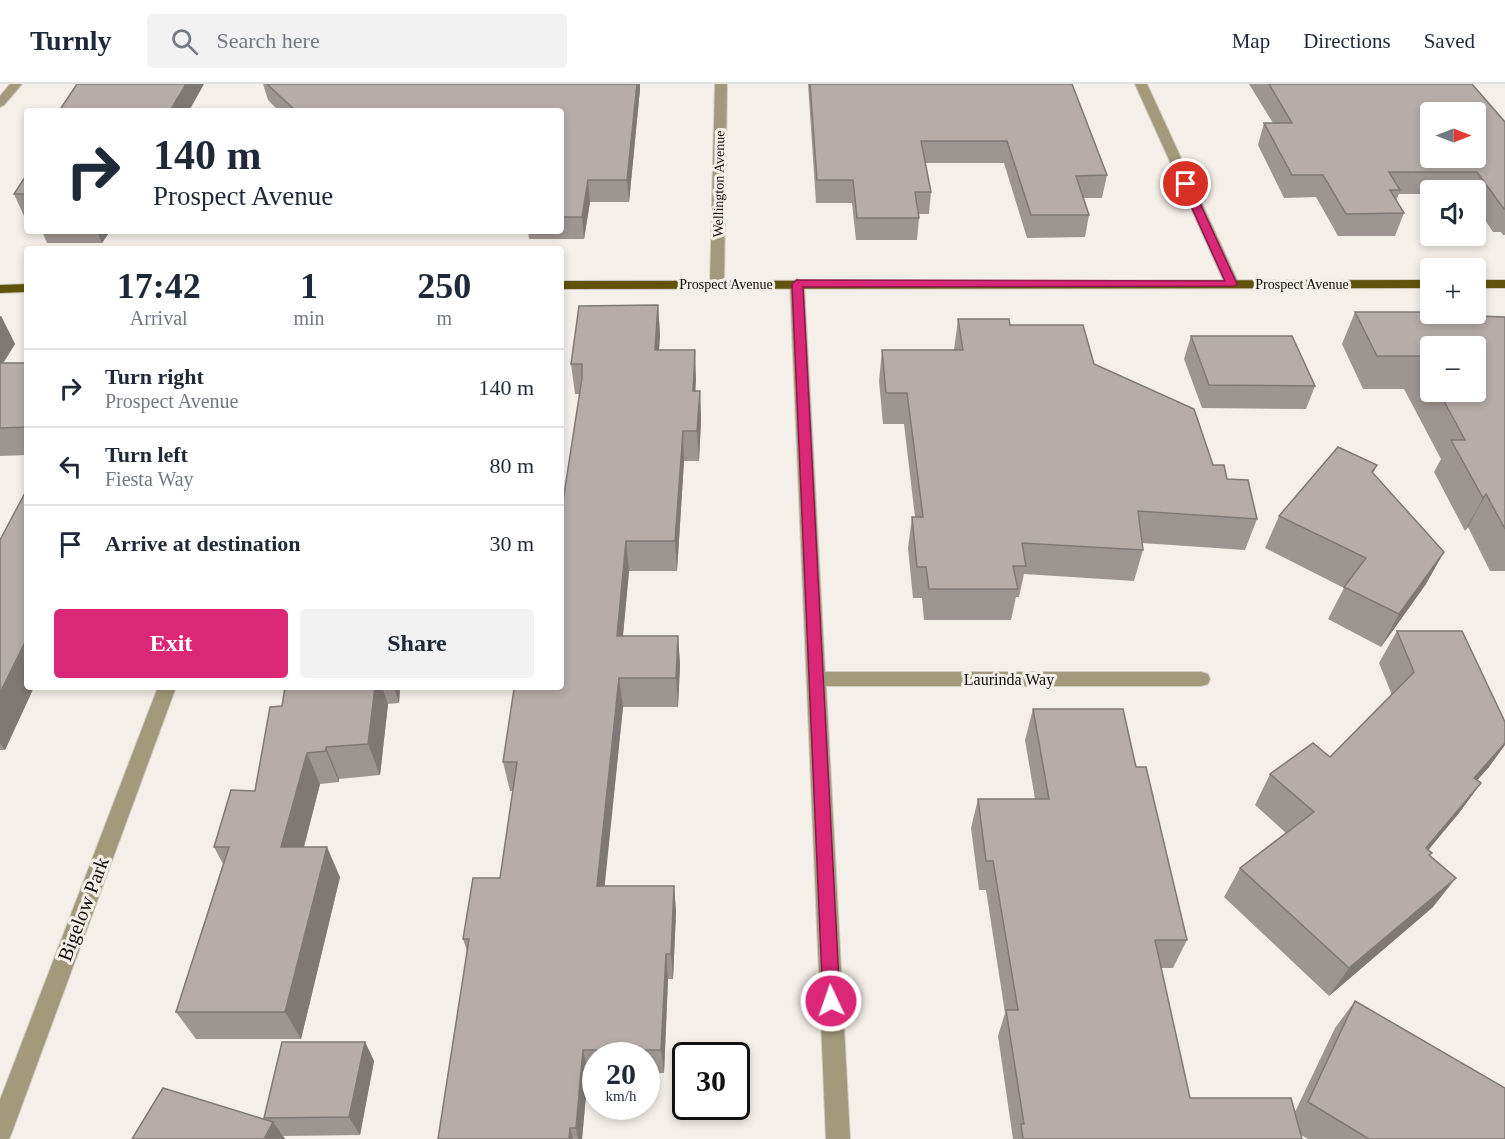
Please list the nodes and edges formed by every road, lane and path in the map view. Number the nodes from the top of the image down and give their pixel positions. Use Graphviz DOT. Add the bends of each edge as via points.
graph roads {
  1 [pos="16,84"];
  2 [pos="721,84"];
  3 [pos="1141,84"];
  4 [pos="0,103"];
  5 [pos="717,284"];
  6 [pos="797,284"];
  7 [pos="1232,284"];
  8 [pos="1420,284"];
  9 [pos="1486,284"];
  10 [pos="1505,284"];
  11 [pos="564,285"];
  12 [pos="24,288"];
  13 [pos="0,289"];
  14 [pos="1201,679"];
  15 [pos="816,680"];
  16 [pos="166,690"];
  17 [pos="0,1132"];
  18 [pos="838,1139"];
  1 -- 4 [label="street"];
  2 -- 5 [label="street, Wellington Avenue"];
  3 -- 7 [label="street"];
  5 -- 6 [label="main road, Prospect Avenue"];
  5 -- 11 [label="main road, Prospect Avenue"];
  6 -- 7 [label="main road, Prospect Avenue"];
  6 -- 15 [label="street"];
  7 -- 8 [label="main road, Prospect Avenue"];
  9 -- 10 [label="main road"];
  12 -- 13 [label="main road"];
  14 -- 15 [label="street, Laurinda Way"];
  15 -- 18 [label="street"];
  16 -- 17 [label="street, Bigelow Park"];
}
